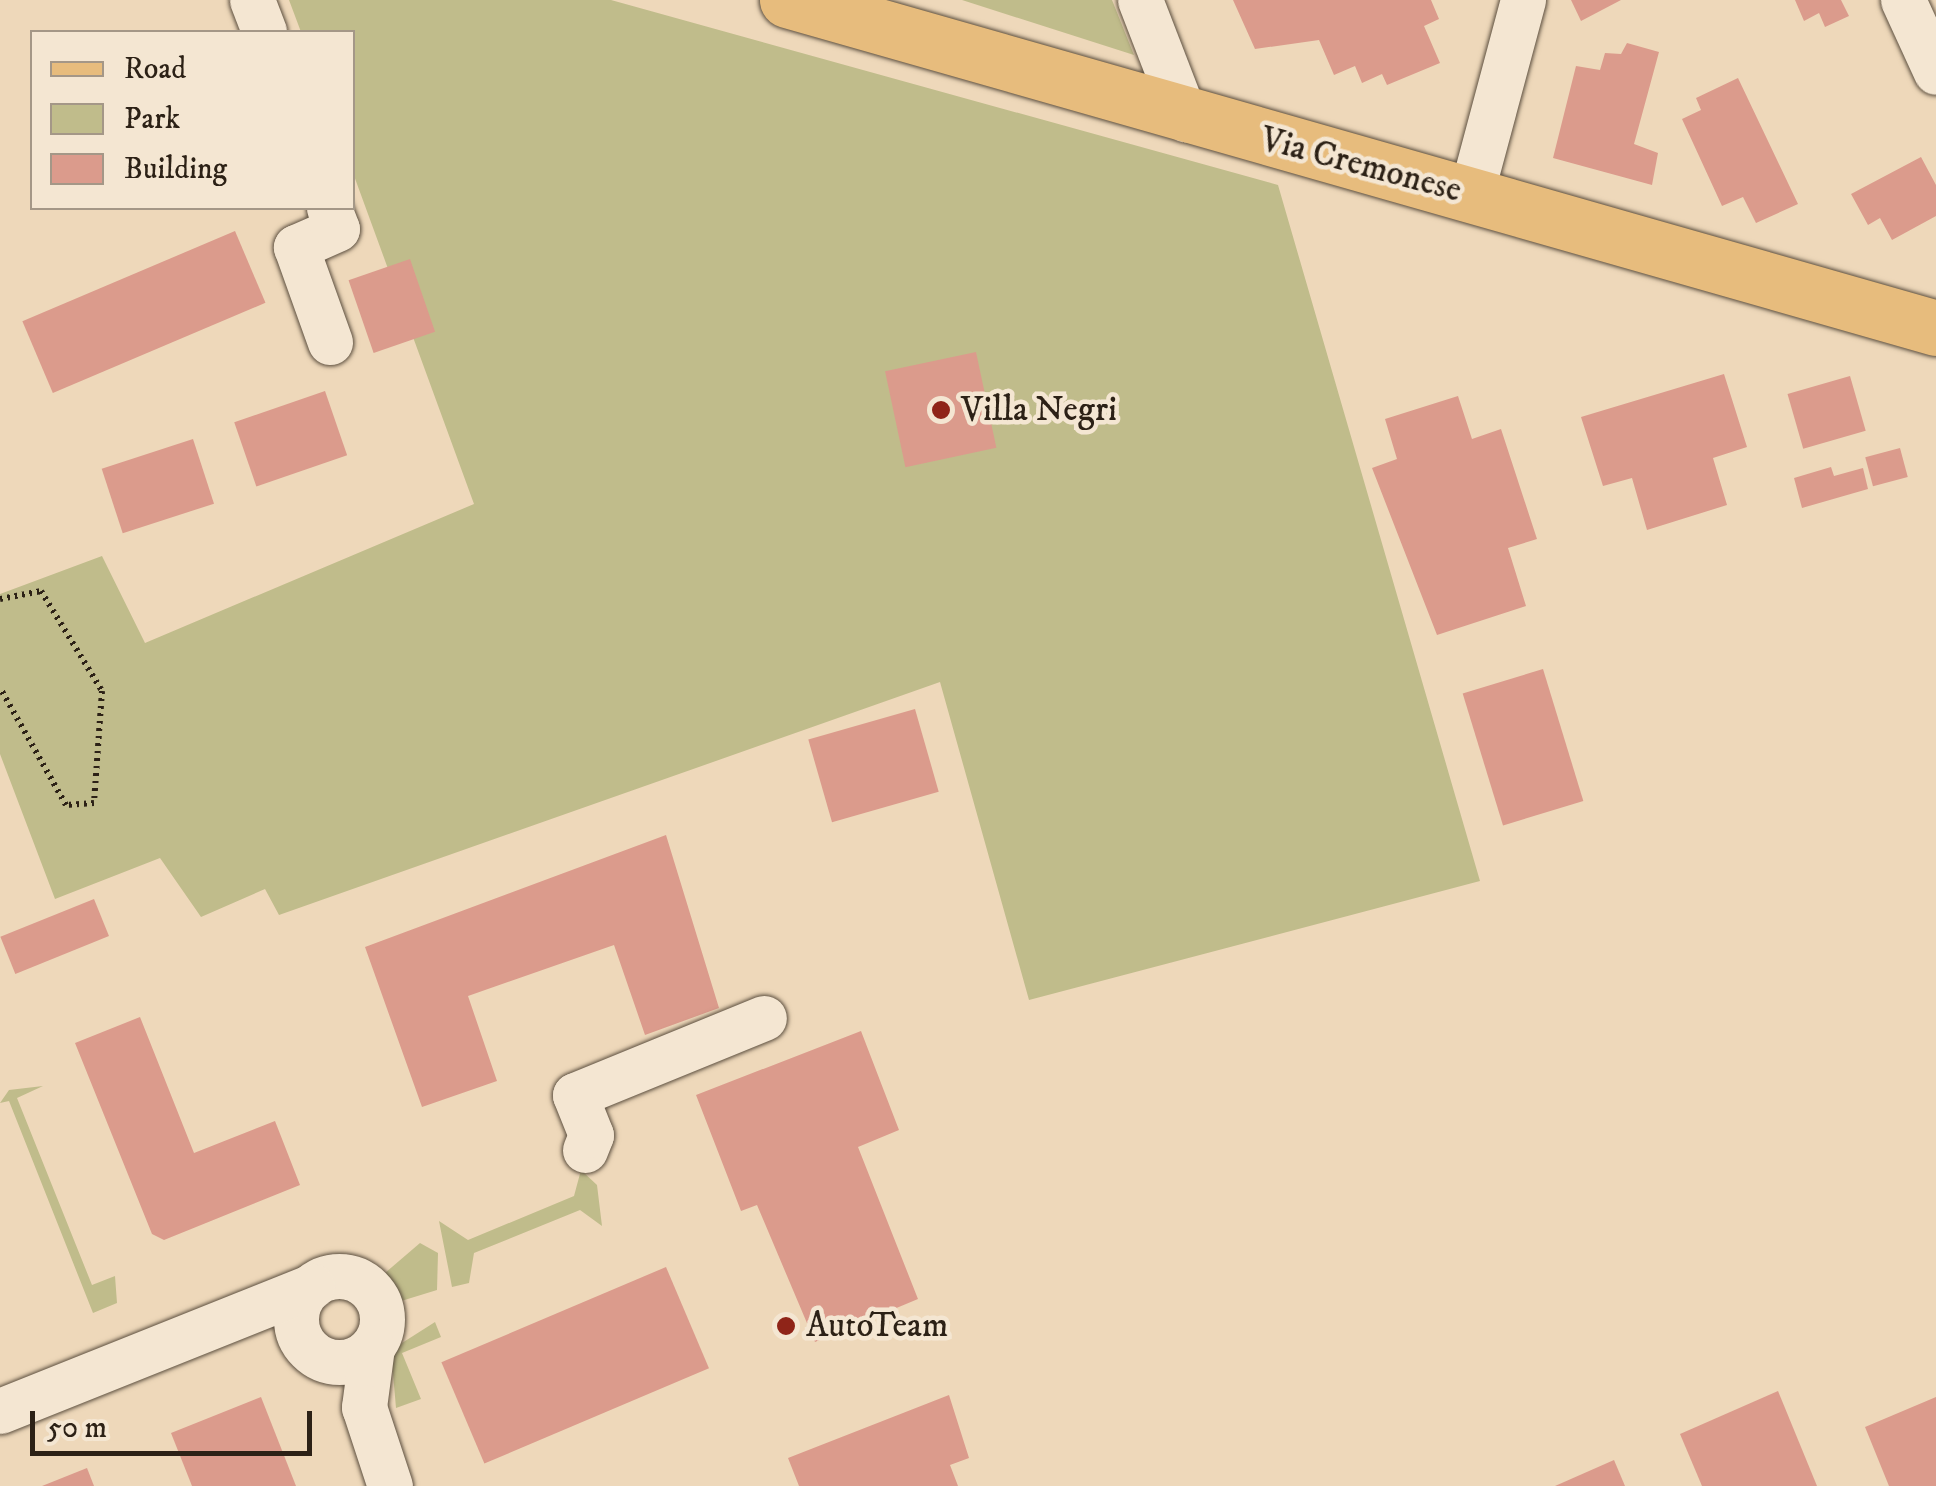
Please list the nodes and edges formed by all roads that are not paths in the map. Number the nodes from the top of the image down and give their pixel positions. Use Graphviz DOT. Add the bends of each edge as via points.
graph roads {
  1 [pos="252,0"];
  2 [pos="787,0"];
  3 [pos="1140,0"];
  4 [pos="1523,0"];
  5 [pos="1903,0"];
  6 [pos="263,30"];
  7 [pos="1936,72"];
  8 [pos="1186,119"];
  9 [pos="1471,194"];
  10 [pos="330,210"];
  11 [pos="1936,328"];
  12 [pos="330,342"];
  13 [pos="764,1018"];
  14 [pos="584,1150"];
  15 [pos="312,1286"];
  16 [pos="206,1329"];
  17 [pos="372,1347"];
  18 [pos="310,1351"];
  19 [pos="0,1412"];
  20 [pos="369,1430"];
  21 [pos="390,1486"];
  1 -- 6 [label="street"];
  2 -- 8 [label="main road, Via Cremonese"];
  3 -- 8 [label="street"];
  4 -- 9 [label="street"];
  5 -- 7 [label="street"];
  8 -- 9 [label="main road, Via Cremonese"];
  9 -- 11 [label="main road, Via Cremonese"];
  10 -- 12 [label="street" via="337,229 296,247"];
  13 -- 14 [label="street" via="575,1095 591,1135"];
  15 -- 16 [label="street"];
  15 -- 17 [label="street" via="342,1277 371,1292 381,1313"];
  15 -- 18 [label="street" via="297,1308"];
  16 -- 18 [label="street"];
  16 -- 19 [label="street"];
  17 -- 18 [label="street" via="340,1362"];
  17 -- 20 [label="street" via="363,1384"];
  18 -- 20 [label="street"];
  20 -- 21 [label="street"];
}
